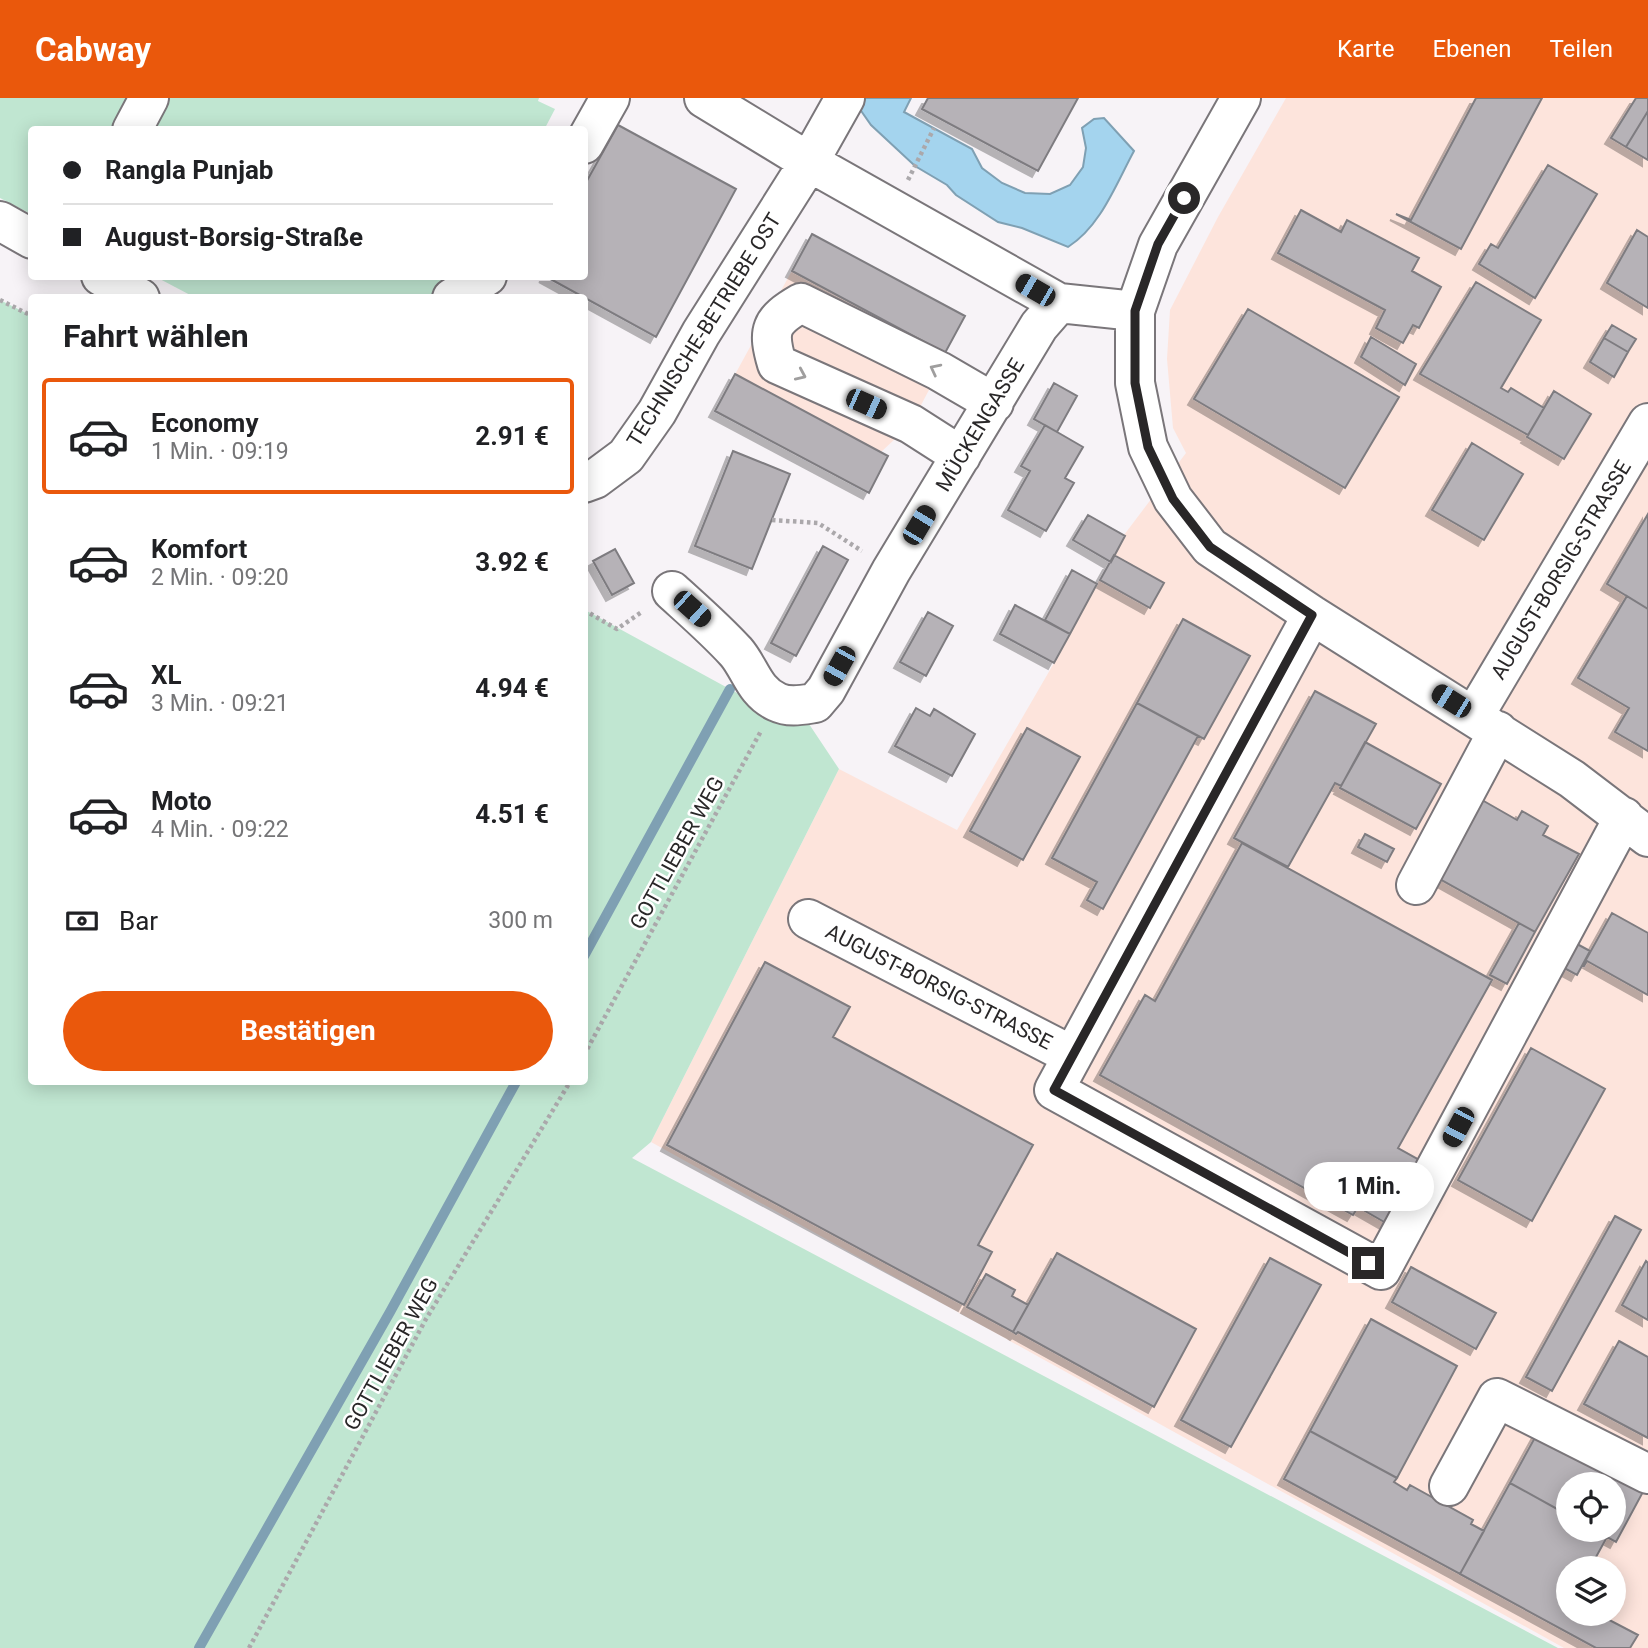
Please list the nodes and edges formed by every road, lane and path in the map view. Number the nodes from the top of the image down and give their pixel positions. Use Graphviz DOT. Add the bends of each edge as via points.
graph roads {
  1 [pos="149,98"];
  2 [pos="610,98"];
  3 [pos="704,98"];
  4 [pos="845,98"];
  5 [pos="1241,98"];
  6 [pos="134,126"];
  7 [pos="934,128"];
  8 [pos="588,137"];
  9 [pos="809,162"];
  10 [pos="914,168"];
  11 [pos="0,221"];
  12 [pos="28,237"];
  13 [pos="108,280"];
  14 [pos="481,280"];
  15 [pos="133,294"];
  16 [pos="458,294"];
  17 [pos="0,300"];
  18 [pos="1059,303"];
  19 [pos="1135,311"];
  20 [pos="28,314"];
  21 [pos="994,402"];
  22 [pos="1648,423"];
  23 [pos="961,456"];
  24 [pos="588,482"];
  25 [pos="772,520"];
  26 [pos="891,571"];
  27 [pos="672,591"];
  28 [pos="588,612"];
  29 [pos="1312,615"];
  30 [pos="776,702"];
  31 [pos="1486,723"];
  32 [pos="1636,827"];
  33 [pos="1416,886"];
  34 [pos="808,919"];
  35 [pos="588,1048"];
  36 [pos="1071,1055"];
  37 [pos="568,1085"];
  38 [pos="1648,1474"];
  39 [pos="1449,1486"];
  40 [pos="249,1648"];
  1 -- 6 [label="street"];
  2 -- 8 [label="street"];
  3 -- 9 [label="street"];
  4 -- 9 [label="street, TECHNISCHE-BETRIEBE OST"];
  5 -- 19 [label="street" via="1158,244"];
  7 -- 10 [label="path"];
  9 -- 18 [label="street"];
  9 -- 24 [label="street, TECHNISCHE-BETRIEBE OST" via="649,423 626,456"];
  11 -- 12 [label="street"];
  13 -- 15 [label="street"];
  14 -- 16 [label="street"];
  17 -- 20 [label="path"];
  18 -- 19 [label="street"];
  18 -- 21 [label="street, MÜCKENGASSE" via="1039,326"];
  19 -- 29 [label="street" via="1135,383 1148,447 1173,499 1210,547"];
  21 -- 23 [label="street, MÜCKENGASSE"];
  21 -- 23 [label="street, one-way" via="801,303 780,316 769,340 777,364 911,424"];
  22 -- 31 [label="street, AUGUST-BORSIG-STRASSE"];
  23 -- 26 [label="street, MÜCKENGASSE"];
  25 -- 26 [label="path" via="818,523"];
  26 -- 30 [label="street, MÜCKENGASSE" via="826,690 814,703 794,706"];
  27 -- 28 [label="path" via="617,629"];
  27 -- 30 [label="street" via="739,655 759,689"];
  29 -- 31 [label="street"];
  29 -- 36 [label="street, AUGUST-BORSIG-STRASSE"];
  30 -- 35 [label="path, GOTTLIEBER WEG"];
  31 -- 32 [label="street"];
  31 -- 33 [label="street, AUGUST-BORSIG-STRASSE"];
  32 -- 36 [label="street, AUGUST-BORSIG-STRASSE" via="1381,1270 1054,1090"];
  34 -- 36 [label="street, AUGUST-BORSIG-STRASSE"];
  37 -- 40 [label="path, GOTTLIEBER WEG" via="426,1319"];
  38 -- 39 [label="street" via="1497,1398"];
}
